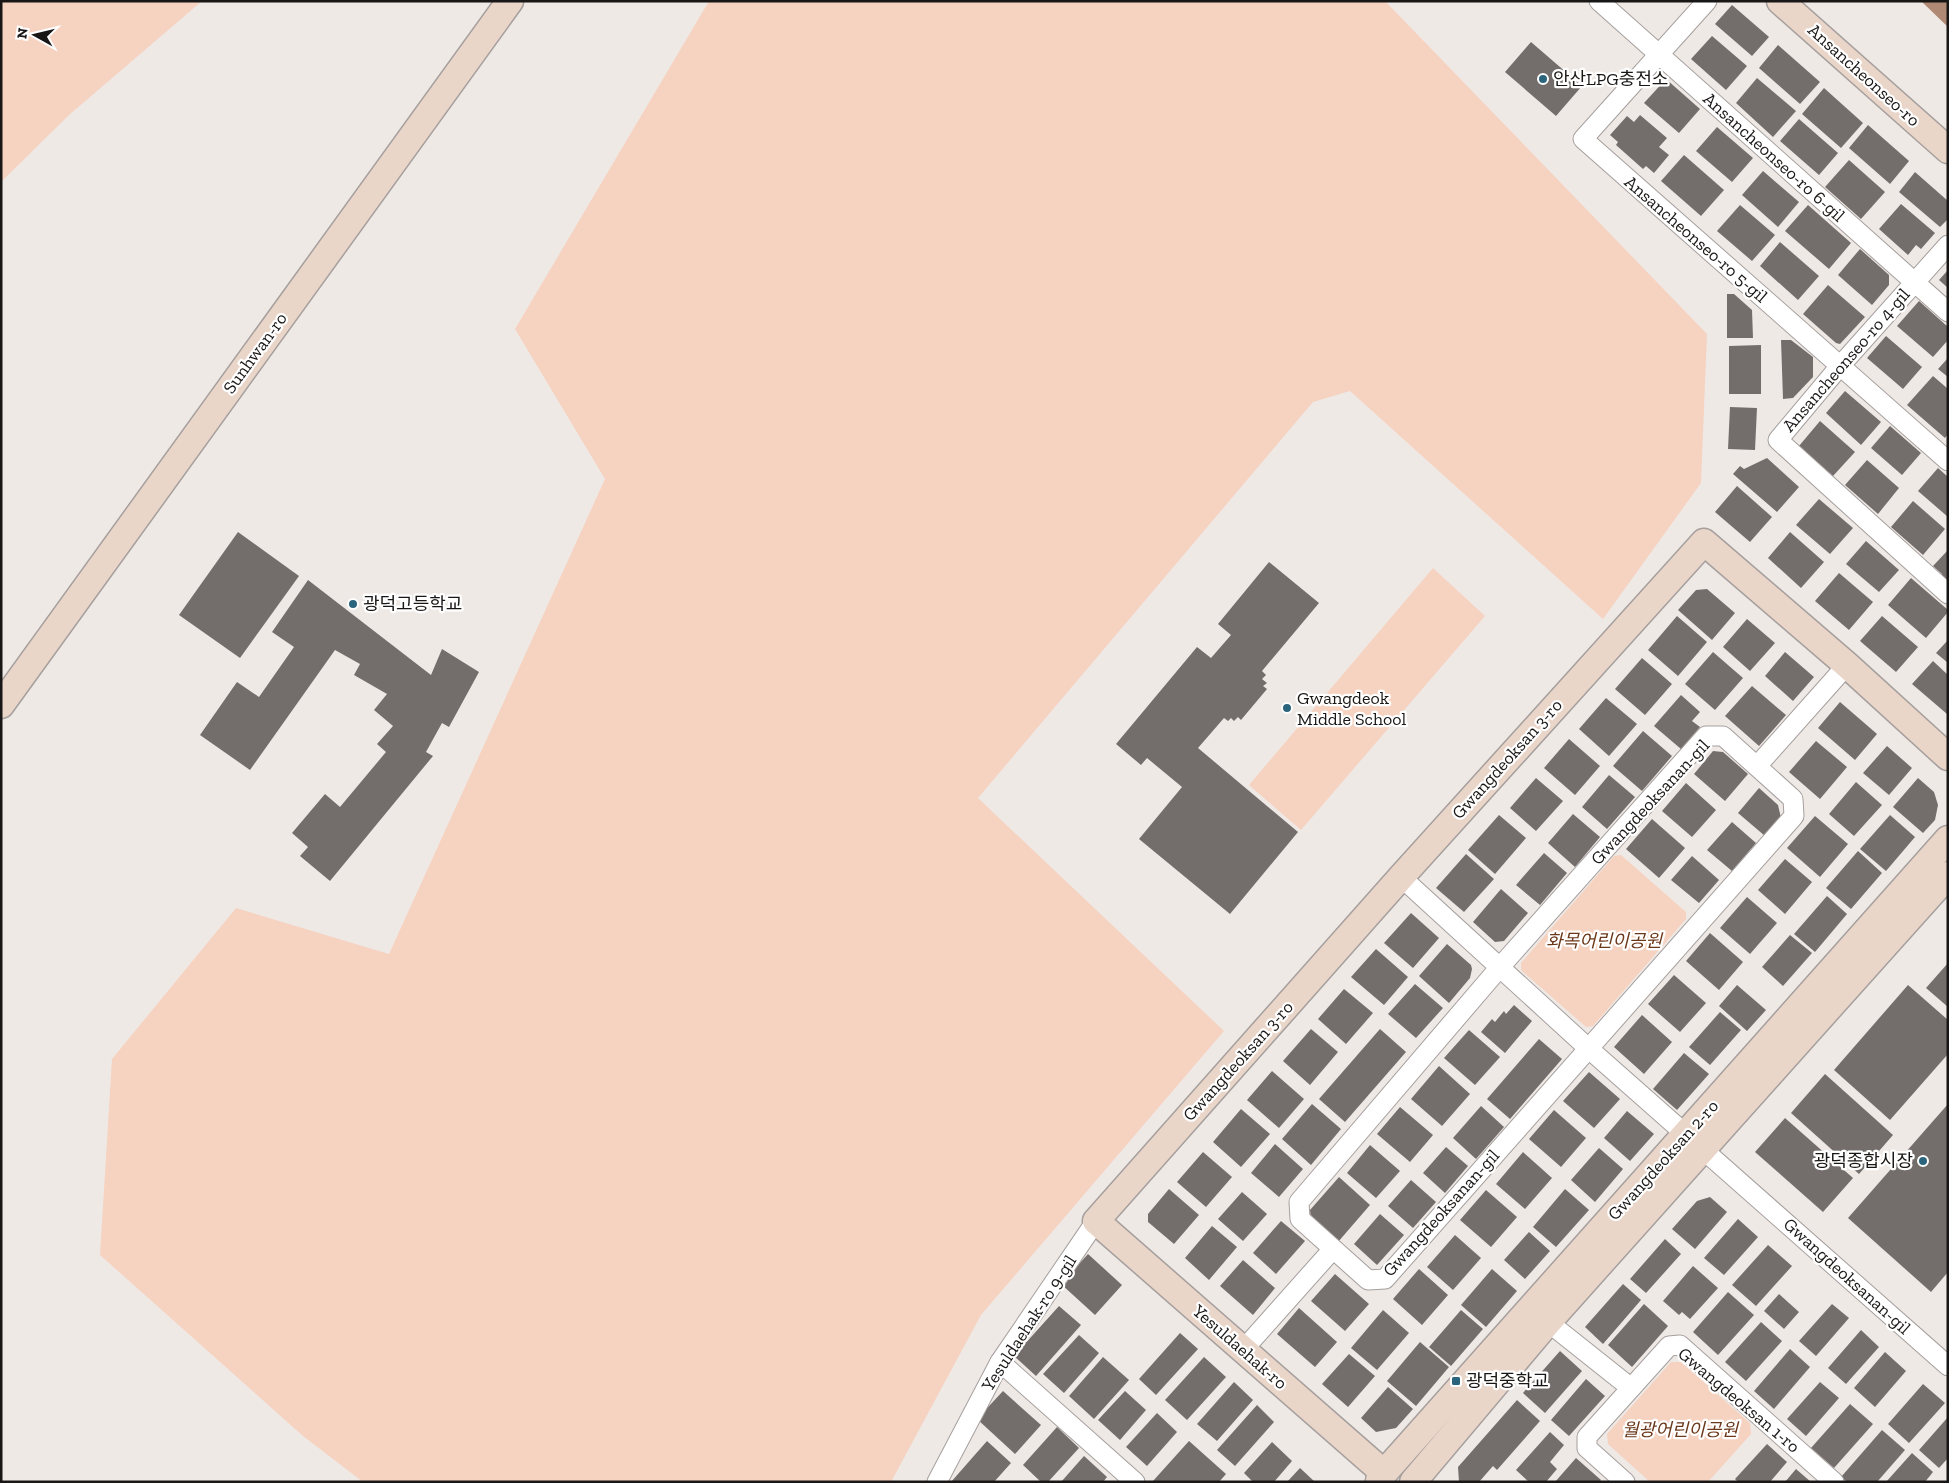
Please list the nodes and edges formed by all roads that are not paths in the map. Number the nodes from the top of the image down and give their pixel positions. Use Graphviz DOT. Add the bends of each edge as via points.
graph roads {
  1 [pos="510,1"];
  2 [pos="1599,1"];
  3 [pos="1707,1"];
  4 [pos="1780,1"];
  5 [pos="1659,54"];
  6 [pos="1948,150"];
  7 [pos="1948,245"];
  8 [pos="1914,282"];
  9 [pos="1948,312"];
  10 [pos="1840,366"];
  11 [pos="1948,461"];
  12 [pos="1948,594"];
  13 [pos="1847,665"];
  14 [pos="1,706"];
  15 [pos="1948,757"];
  16 [pos="1757,766"];
  17 [pos="1948,839"];
  18 [pos="1948,875"];
  19 [pos="1401,877"];
  20 [pos="1500,967"];
  21 [pos="1588,1048"];
  22 [pos="1695,1141"];
  23 [pos="1096,1221"];
  24 [pos="1333,1249"];
  25 [pos="1548,1322"];
  26 [pos="1243,1350"];
  27 [pos="1000,1362"];
  28 [pos="1948,1366"];
  29 [pos="1631,1388"];
  30 [pos="1384,1474"];
  31 [pos="1414,1481"];
  32 [pos="938,1482"];
  33 [pos="1135,1482"];
  34 [pos="1626,1482"];
  35 [pos="1834,1482"];
  1 -- 14 [label="street, Sunhwan-ro"];
  2 -- 5 [label="street, Ansancheonseo-ro 6-gil"];
  3 -- 5 [label="street, Ansancheonseo-ro 5-gil"];
  4 -- 6 [label="street, Ansancheonseo-ro"];
  5 -- 8 [label="street, Ansancheonseo-ro 6-gil"];
  5 -- 10 [label="street, Ansancheonseo-ro 5-gil" via="1583,139"];
  7 -- 8 [label="street, Ansancheonseo-ro 4-gil"];
  8 -- 9 [label="street, Ansancheonseo-ro 6-gil"];
  8 -- 10 [label="street, Ansancheonseo-ro 4-gil"];
  10 -- 11 [label="street, Ansancheonseo-ro 5-gil"];
  10 -- 12 [label="street, Ansancheonseo-ro 4-gil" via="1778,440"];
  13 -- 15 [label="street, Gwangdeoksan 3-ro"];
  13 -- 16 [label="street"];
  13 -- 19 [label="street, Gwangdeoksan 3-ro" via="1704,542"];
  16 -- 20 [label="street, Gwangdeoksanan-gil" via="1723,736 1706,736"];
  16 -- 21 [label="street, Gwangdeoksanan-gil" via="1793,800 1794,816"];
  17 -- 22 [label="street, Gwangdeoksan 2-ro"];
  18 -- 22 [label="street, Gwangdeoksan 2-ro"];
  19 -- 20 [label="street, Gwangdeoksanan-gil"];
  19 -- 23 [label="street, Gwangdeoksan 3-ro"];
  20 -- 21 [label="street, Gwangdeoksanan-gil"];
  20 -- 24 [label="street, Gwangdeoksanan-gil" via="1299,1202 1300,1219"];
  21 -- 22 [label="street, Gwangdeoksanan-gil"];
  21 -- 24 [label="street, Gwangdeoksanan-gil" via="1385,1279 1368,1280"];
  22 -- 25 [label="street, Gwangdeoksan 2-ro"];
  22 -- 28 [label="street, Gwangdeoksanan-gil"];
  22 -- 30 [label="street, Gwangdeoksan 2-ro"];
  23 -- 26 [label="street, Yesuldaehak-ro"];
  23 -- 27 [label="street, Yesuldaehak-ro 9-gil"];
  24 -- 26 [label="street"];
  25 -- 29 [label="street"];
  25 -- 31 [label="street, Gwangdeoksan 2-ro"];
  26 -- 30 [label="street, Yesuldaehak-ro"];
  27 -- 32 [label="street, Yesuldaehak-ro 9-gil"];
  27 -- 33 [label="street"];
  29 -- 34 [label="street, Gwangdeoksan 1-ro" via="1586,1437 1587,1448"];
  29 -- 35 [label="street, Gwangdeoksan 1-ro" via="1669,1346 1680,1345"];
  30 -- 31 [label="street, Yesuldaehak-ro"];
}
